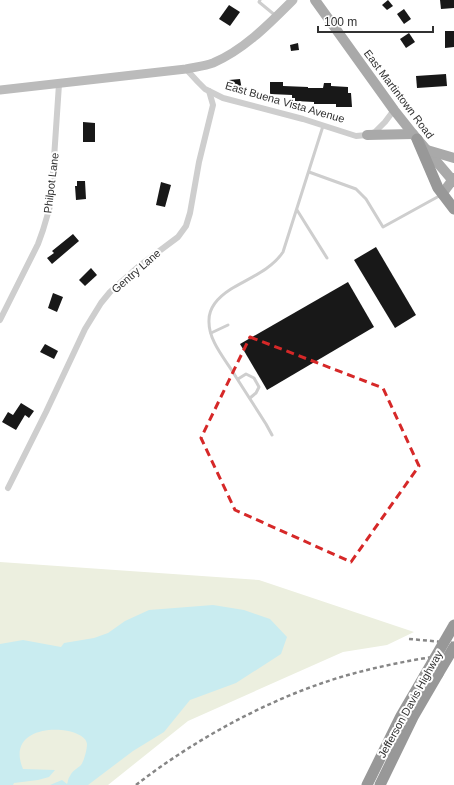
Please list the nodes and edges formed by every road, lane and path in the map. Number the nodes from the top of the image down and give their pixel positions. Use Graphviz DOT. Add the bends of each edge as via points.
graph roads {
  1 [pos="260,0"];
  2 [pos="293,0"];
  3 [pos="315,0"];
  4 [pos="276,16"];
  5 [pos="186,69"];
  6 [pos="59,84"];
  7 [pos="0,90"];
  8 [pos="209,91"];
  9 [pos="394,110"];
  10 [pos="323,126"];
  11 [pos="367,135"];
  12 [pos="415,137"];
  13 [pos="426,150"];
  14 [pos="454,158"];
  15 [pos="309,172"];
  16 [pos="454,180"];
  17 [pos="442,194"];
  18 [pos="454,209"];
  19 [pos="296,210"];
  20 [pos="327,258"];
  21 [pos="0,320"];
  22 [pos="228,325"];
  23 [pos="211,333"];
  24 [pos="238,379"];
  25 [pos="250,398"];
  26 [pos="272,435"];
  27 [pos="8,488"];
  28 [pos="454,625"];
  29 [pos="454,647"];
  30 [pos="367,785"];
  31 [pos="380,785"];
  1 -- 4 [label="lane" via="259,2"];
  2 -- 4 [label="main road"];
  3 -- 9 [label="main road, East Martintown Road"];
  4 -- 5 [label="main road" via="232,53 212,63"];
  5 -- 6 [label="main road"];
  5 -- 8 [label="street, East Buena Vista Avenue"];
  6 -- 7 [label="main road"];
  6 -- 21 [label="street, Philpot Lane" via="53,182 48,217 38,244"];
  8 -- 10 [label="street, East Buena Vista Avenue" via="232,101"];
  8 -- 27 [label="street, Gentry Lane" via="213,105 186,226 178,237 123,280 101,303 85,329"];
  9 -- 11 [label="street" via="375,132"];
  9 -- 12 [label="main road, East Martintown Road"];
  10 -- 11 [label="street, East Buena Vista Avenue" via="356,136"];
  10 -- 15 [label="lane"];
  11 -- 12 [label="main road"];
  12 -- 13 [label="main road, East Martintown Road"];
  12 -- 17 [label="highway"];
  13 -- 14 [label="main road"];
  13 -- 16 [label="main road, East Martintown Road"];
  15 -- 17 [label="lane" via="356,189 366,199 383,227"];
  15 -- 19 [label="lane"];
  16 -- 17 [label="main road"];
  17 -- 18 [label="highway"];
  19 -- 20 [label="lane"];
  19 -- 23 [label="lane" via="279,258 217,300 209,318"];
  22 -- 23 [label="lane"];
  23 -- 24 [label="lane" via="216,346"];
  24 -- 25 [label="lane"];
  24 -- 25 [label="lane" via="246,374 254,378 259,387"];
  25 -- 26 [label="lane"];
  28 -- 30 [label="highway, Jefferson Davis Highway, bridge" via="401,716"];
  29 -- 31 [label="highway, Jefferson Davis Highway, bridge" via="413,717"];
}
